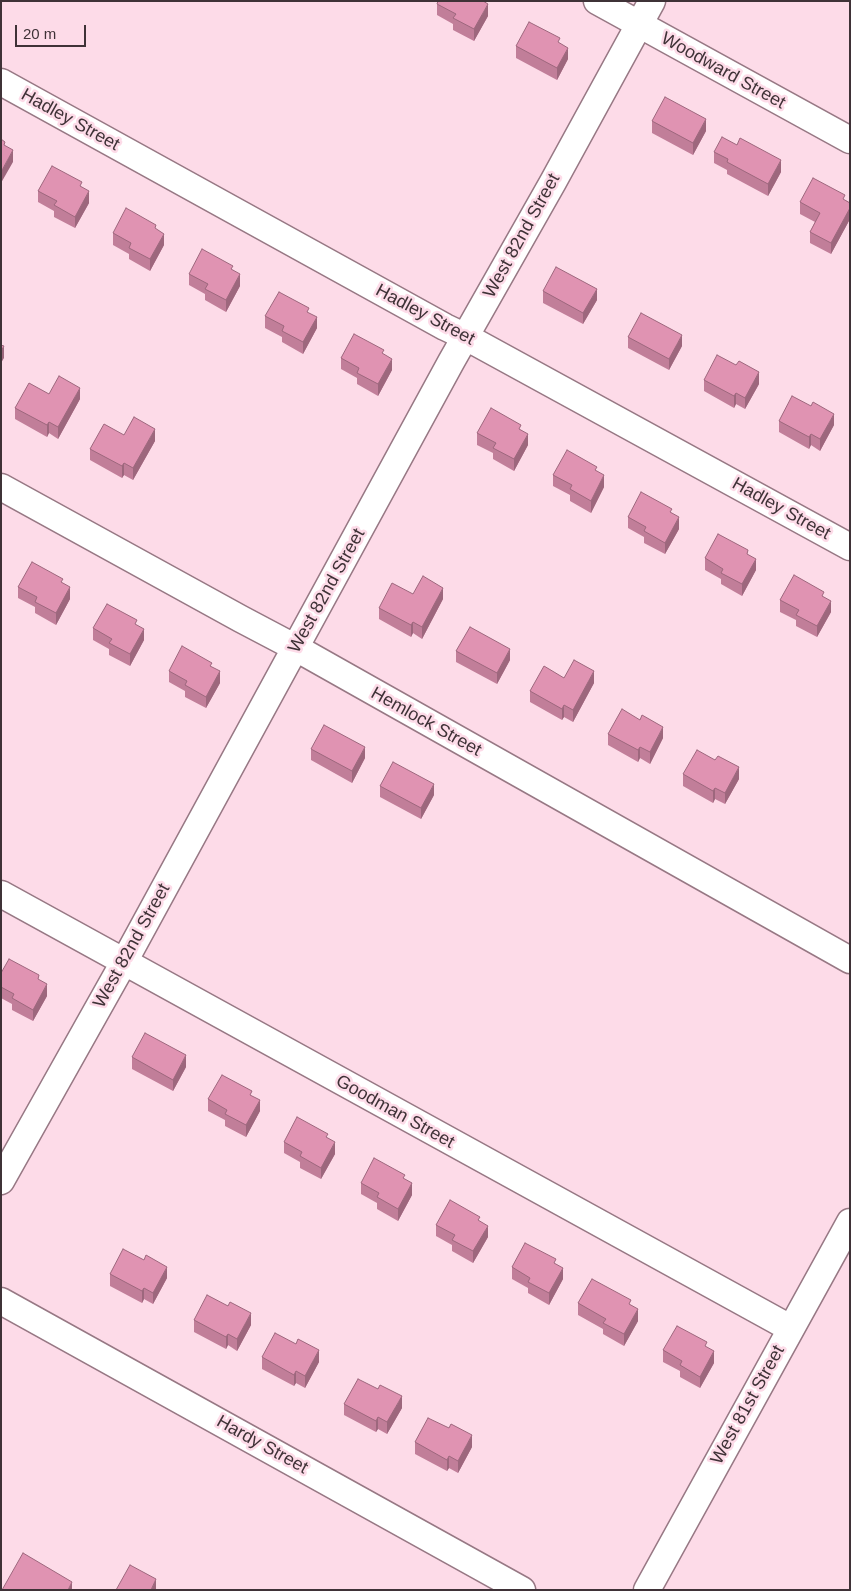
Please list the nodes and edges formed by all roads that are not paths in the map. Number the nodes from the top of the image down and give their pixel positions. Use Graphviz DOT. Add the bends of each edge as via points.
graph roads {
  1 [pos="597,1"];
  2 [pos="652,1"];
  3 [pos="640,25"];
  4 [pos="1,82"];
  5 [pos="850,140"];
  6 [pos="466,337"];
  7 [pos="1,487"];
  8 [pos="850,547"];
  9 [pos="296,648"];
  10 [pos="1,894"];
  11 [pos="850,960"];
  12 [pos="124,962"];
  13 [pos="1,1181"];
  14 [pos="850,1222"];
  15 [pos="1,1301"];
  16 [pos="790,1328"];
  17 [pos="522,1590"];
  18 [pos="647,1590"];
  1 -- 3 [label="street, Woodward Street"];
  2 -- 3 [label="street, West 82nd Street"];
  3 -- 5 [label="street, Woodward Street"];
  3 -- 6 [label="street, West 82nd Street"];
  4 -- 6 [label="street, Hadley Street"];
  6 -- 8 [label="street, Hadley Street"];
  6 -- 9 [label="street, West 82nd Street"];
  7 -- 9 [label="street, Hemlock Street"];
  9 -- 11 [label="street, Hemlock Street"];
  9 -- 12 [label="street, West 82nd Street"];
  10 -- 12 [label="street, Goodman Street"];
  12 -- 13 [label="street, West 82nd Street"];
  12 -- 16 [label="street, Goodman Street"];
  14 -- 16 [label="street, West 81st Street"];
  15 -- 17 [label="street, Hardy Street"];
  16 -- 18 [label="street, West 81st Street"];
}
